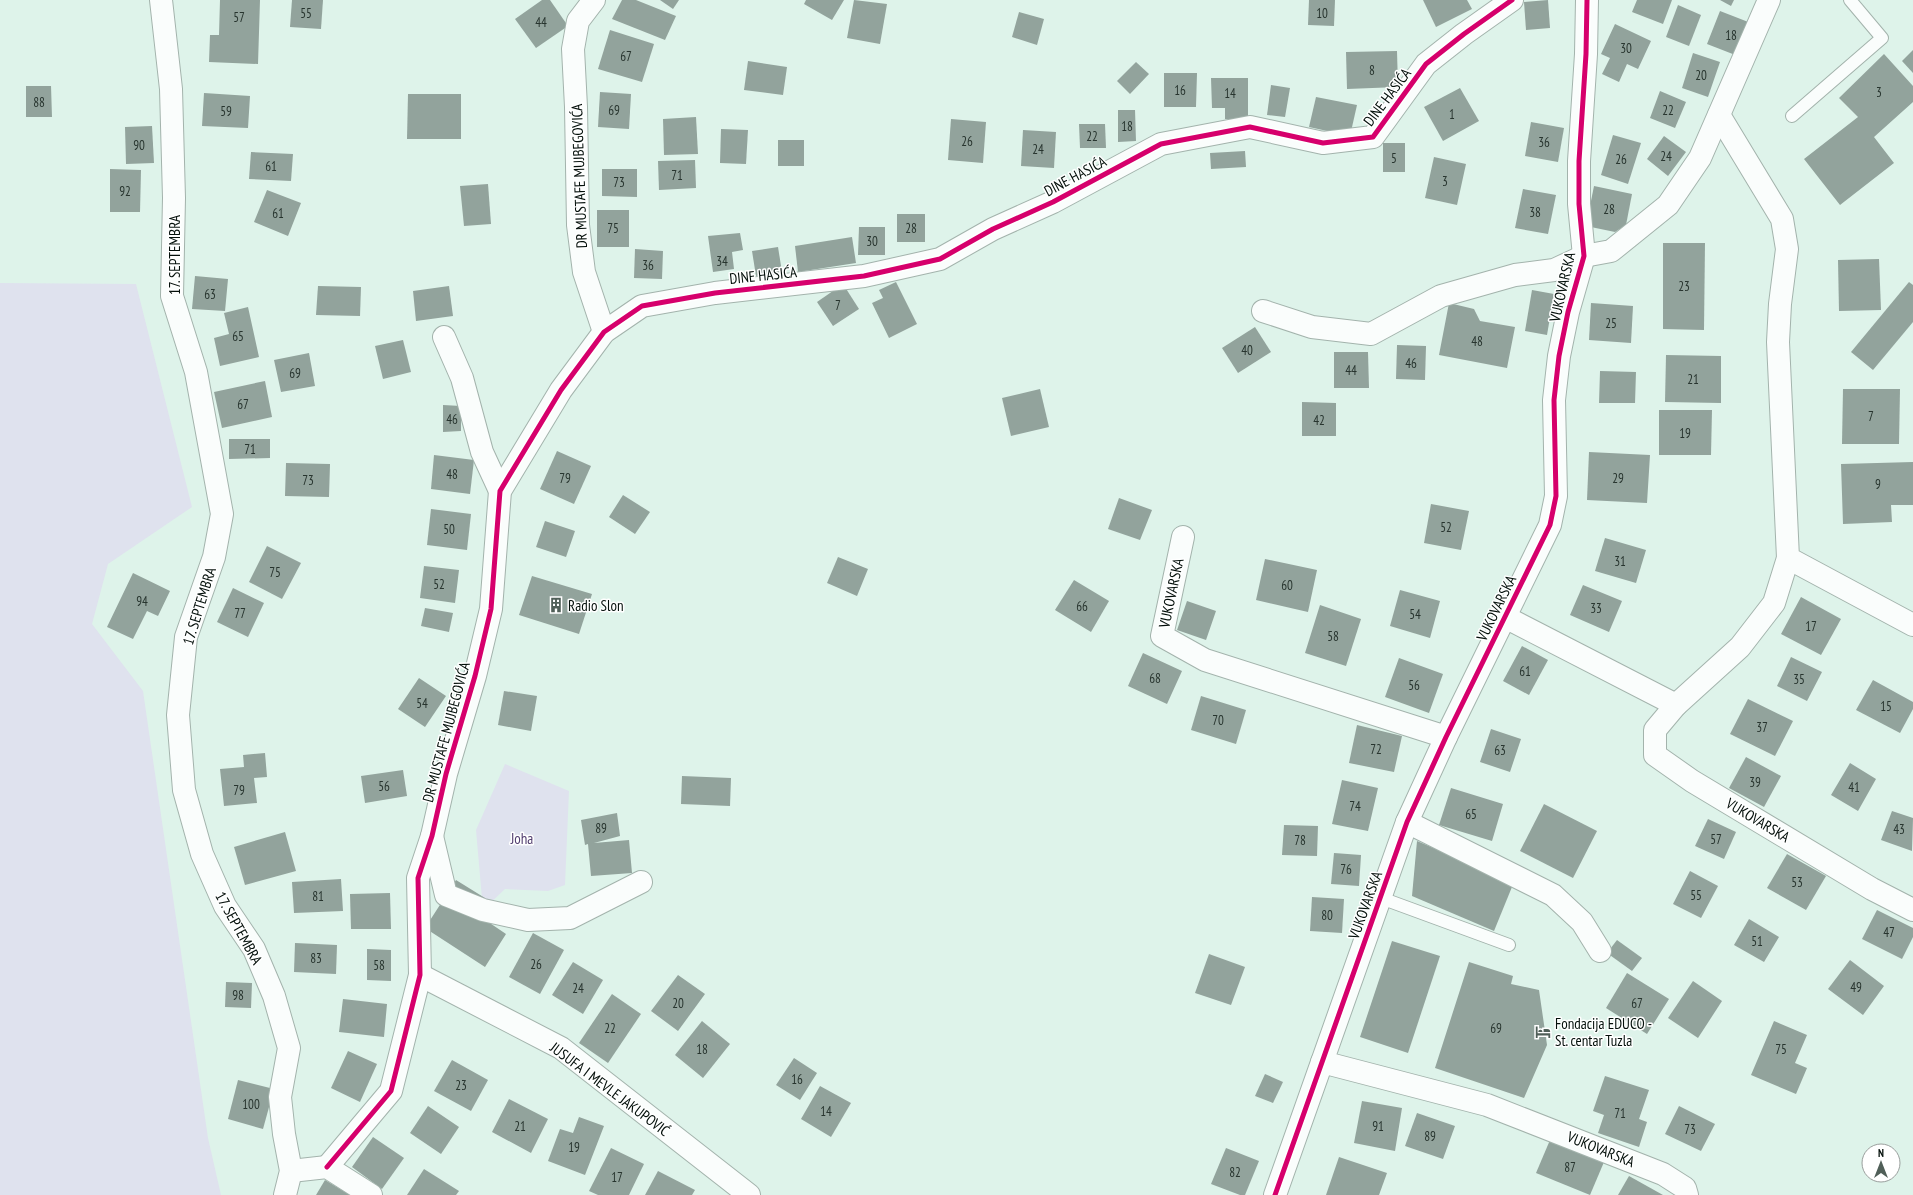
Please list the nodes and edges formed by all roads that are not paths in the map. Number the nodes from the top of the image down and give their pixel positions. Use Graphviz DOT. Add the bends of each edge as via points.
graph roads {
  1 [pos="161,0"];
  2 [pos="594,0"];
  3 [pos="1512,0"];
  4 [pos="1587,0"];
  5 [pos="1769,0"];
  6 [pos="1850,0"];
  7 [pos="1719,115"];
  8 [pos="1792,116"];
  9 [pos="1584,256"];
  10 [pos="1263,311"];
  11 [pos="604,332"];
  12 [pos="444,337"];
  13 [pos="500,491"];
  14 [pos="1183,537"];
  15 [pos="1788,558"];
  16 [pos="1505,617"];
  17 [pos="1913,625"];
  18 [pos="1676,705"];
  19 [pos="1446,737"];
  20 [pos="1407,822"];
  21 [pos="432,836"];
  22 [pos="641,882"];
  23 [pos="1381,898"];
  24 [pos="1913,910"];
  25 [pos="1508,945"];
  26 [pos="1600,951"];
  27 [pos="420,976"];
  28 [pos="1322,1062"];
  29 [pos="328,1167"];
  30 [pos="291,1171"];
  31 [pos="284,1195"];
  32 [pos="371,1195"];
  33 [pos="749,1195"];
  34 [pos="1275,1195"];
  35 [pos="1687,1195"];
  1 -- 30 [label="street, 17. SEPTEMBRA" via="171,97 174,198 172,296 196,372 222,514 214,557 186,637 178,715 184,790 202,854 225,906 254,949 274,996 289,1048 280,1097"];
  2 -- 11 [label="street, DR MUSTAFE MUJBEGOVIĆA" via="578,21 573,49 578,225 584,272"];
  3 -- 11 [label="street, DINE HASIĆA" via="1426,64 1373,137 1323,143 1250,127 1161,144 1053,202 993,229 940,259 864,276 715,293 642,306"];
  4 -- 9 [label="street, VUKOVARSKA" via="1579,161 1579,204"];
  5 -- 7 [label="street, VUKOVARSKA"];
  6 -- 8 [label="lane" via="1882,38"];
  7 -- 9 [label="street, VUKOVARSKA" via="1700,158 1668,205 1610,251"];
  7 -- 15 [label="street, VUKOVARSKA" via="1782,219 1786,242 1778,342"];
  9 -- 10 [label="street, VUKOVARSKA" via="1554,270 1515,275 1441,296 1371,334 1312,327"];
  9 -- 16 [label="street, VUKOVARSKA" via="1559,356 1554,400 1556,496 1550,525"];
  11 -- 13 [label="street, DR MUSTAFE MUJBEGOVIĆA" via="561,390"];
  12 -- 13 [label="street, DR MUSTAFE MUJBEGOVIĆA" via="462,378 482,452"];
  13 -- 21 [label="street, DR MUSTAFE MUJBEGOVIĆA" via="491,609"];
  14 -- 19 [label="street, VUKOVARSKA" via="1162,636 1205,660"];
  15 -- 17 [label="street"];
  15 -- 18 [label="street, VUKOVARSKA" via="1774,603 1740,647"];
  16 -- 18 [label="street, VUKOVARSKA"];
  16 -- 19 [label="street, VUKOVARSKA"];
  18 -- 24 [label="street, VUKOVARSKA" via="1656,730 1656,755 1692,781 1872,889"];
  19 -- 20 [label="street, VUKOVARSKA"];
  20 -- 23 [label="street, VUKOVARSKA"];
  20 -- 26 [label="street" via="1553,895 1582,922"];
  21 -- 22 [label="street, DR MUSTAFE MUJBEGOVIĆA" via="446,895 483,910 528,920 570,918"];
  21 -- 27 [label="street, DR MUSTAFE MUJBEGOVIĆA" via="418,878"];
  23 -- 25 [label="lane"];
  23 -- 28 [label="street, VUKOVARSKA"];
  27 -- 29 [label="street, DR MUSTAFE MUJBEGOVIĆA" via="391,1091"];
  27 -- 33 [label="street, JUSUFA I MEVLE JAKUPOVIĆ" via="561,1048"];
  28 -- 34 [label="street, VUKOVARSKA"];
  28 -- 35 [label="street, VUKOVARSKA" via="1488,1105 1663,1174 1685,1188"];
  29 -- 30 [label="street"];
  29 -- 32 [label="street"];
  30 -- 31 [label="street, 17. SEPTEMBRA"];
}
